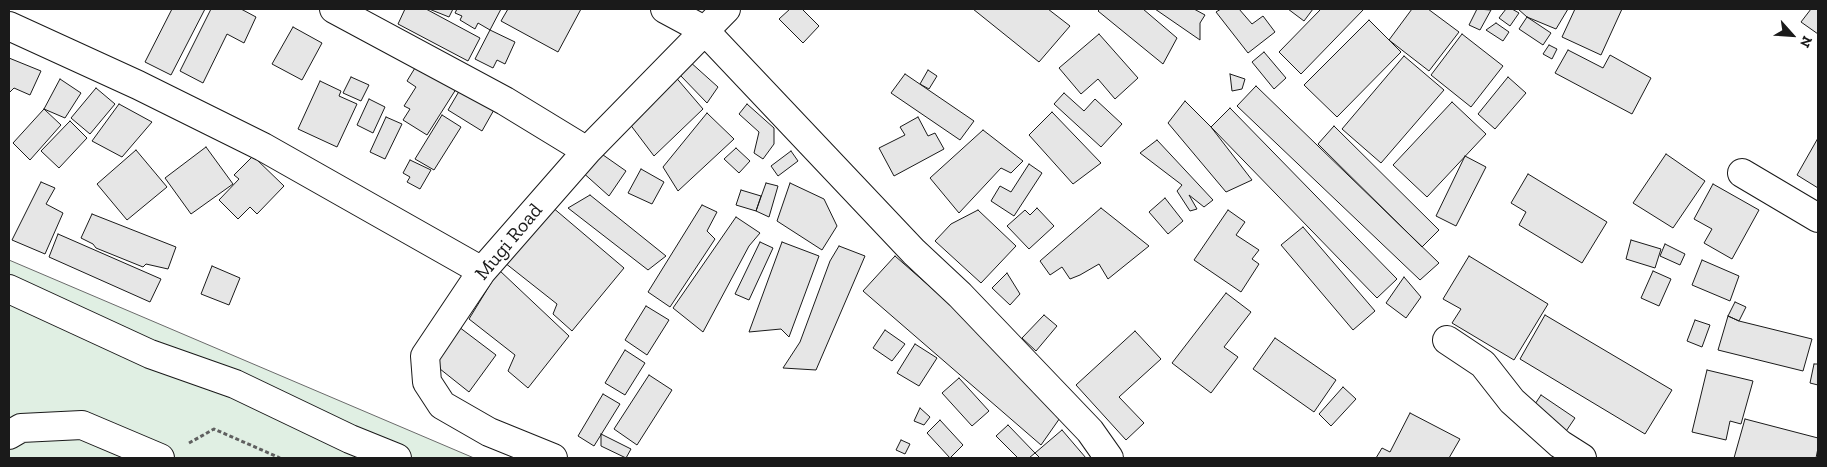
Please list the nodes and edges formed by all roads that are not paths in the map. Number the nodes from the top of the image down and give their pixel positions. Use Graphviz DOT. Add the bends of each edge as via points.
graph roads {
  1 [pos="334,9"];
  2 [pos="665,9"];
  3 [pos="726,9"];
  4 [pos="9,26"];
  5 [pos="704,30"];
  6 [pos="587,151"];
  7 [pos="1742,173"];
  8 [pos="1818,218"];
  9 [pos="482,270"];
  10 [pos="9,289"];
  11 [pos="1447,340"];
  12 [pos="9,435"];
  13 [pos="160,458"];
  14 [pos="397,458"];
  15 [pos="553,458"];
  16 [pos="1109,458"];
  17 [pos="1582,458"];
  1 -- 6 [label="street" via="505,101"];
  2 -- 5 [label="street"];
  3 -- 5 [label="street, Mugi Road"];
  4 -- 9 [label="street" via="263,147"];
  5 -- 6 [label="street, Mugi Road"];
  5 -- 16 [label="street" via="914,252 960,295 1090,431"];
  6 -- 9 [label="street, Mugi Road"];
  7 -- 8 [label="street"];
  9 -- 15 [label="street, Mugi Road" via="425,356 427,382 442,405 488,432"];
  10 -- 14 [label="street" via="150,354 235,384"];
  11 -- 17 [label="street" via="1483,364 1512,401 1560,444"];
  12 -- 13 [label="street" via="21,428 82,425"];
}
